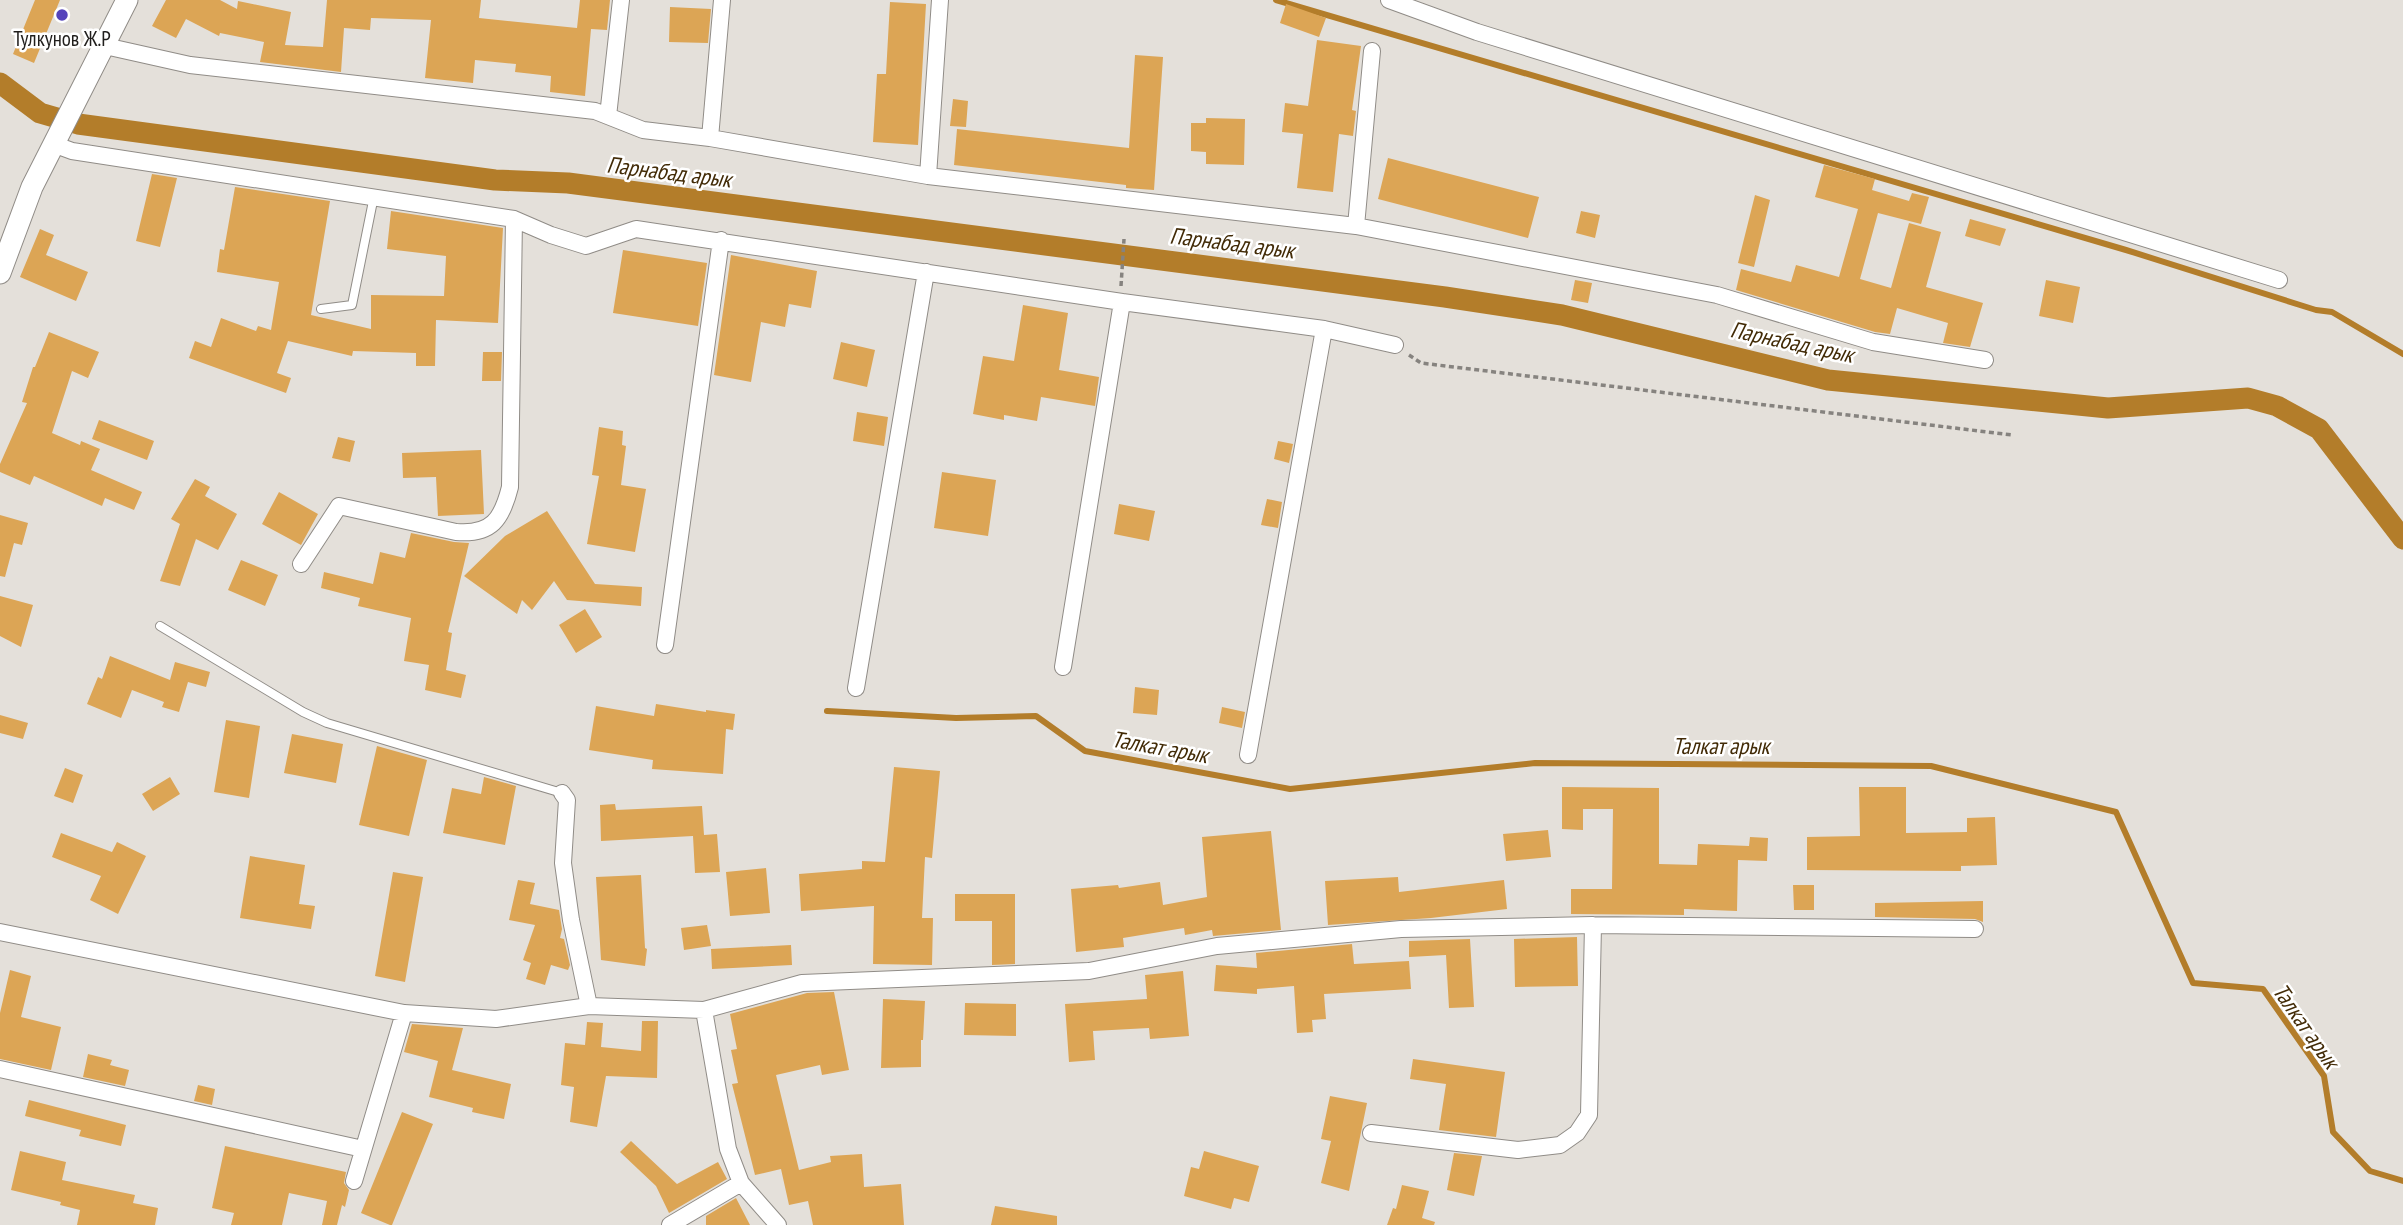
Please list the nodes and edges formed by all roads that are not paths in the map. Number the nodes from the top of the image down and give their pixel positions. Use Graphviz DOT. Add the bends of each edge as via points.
graph roads {
  1 [pos="127,0"];
  2 [pos="621,0"];
  3 [pos="722,0"];
  4 [pos="940,0"];
  5 [pos="1389,0"];
  6 [pos="105,46"];
  7 [pos="1372,51"];
  8 [pos="608,116"];
  9 [pos="710,138"];
  10 [pos="53,145"];
  11 [pos="928,176"];
  12 [pos="373,196"];
  13 [pos="513,219"];
  14 [pos="1356,226"];
  15 [pos="721,240"];
  16 [pos="926,272"];
  17 [pos="0,273"];
  18 [pos="2279,280"];
  19 [pos="1122,302"];
  20 [pos="321,309"];
  21 [pos="1324,329"];
  22 [pos="1395,345"];
  23 [pos="1985,360"];
  24 [pos="301,564"];
  25 [pos="160,626"];
  26 [pos="665,645"];
  27 [pos="1063,667"];
  28 [pos="856,688"];
  29 [pos="1248,755"];
  30 [pos="562,793"];
  31 [pos="1593,925"];
  32 [pos="1975,929"];
  33 [pos="0,932"];
  34 [pos="589,1006"];
  35 [pos="704,1010"];
  36 [pos="404,1013"];
  37 [pos="0,1069"];
  38 [pos="1371,1133"];
  39 [pos="363,1149"];
  40 [pos="354,1181"];
  41 [pos="741,1183"];
  42 [pos="670,1225"];
  43 [pos="778,1225"];
  1 -- 6 [label="main road"];
  2 -- 8 [label="street"];
  3 -- 9 [label="street"];
  4 -- 11 [label="street"];
  5 -- 18 [label="street" via="1477,32"];
  6 -- 8 [label="street" via="190,65"];
  6 -- 10 [label="main road"];
  7 -- 14 [label="street"];
  8 -- 9 [label="street" via="643,130"];
  9 -- 11 [label="street"];
  10 -- 12 [label="street"];
  10 -- 17 [label="main road"];
  11 -- 14 [label="street"];
  12 -- 13 [label="street"];
  12 -- 20 [label="lane" via="352,305"];
  13 -- 15 [label="street" via="586,246 636,229"];
  13 -- 24 [label="street" via="510,487 504,512 474,534 339,506"];
  14 -- 23 [label="street" via="1717,295 1873,342"];
  15 -- 16 [label="street"];
  15 -- 26 [label="street"];
  16 -- 19 [label="street"];
  16 -- 28 [label="street"];
  19 -- 21 [label="street"];
  19 -- 27 [label="street"];
  21 -- 22 [label="street"];
  21 -- 29 [label="street"];
  25 -- 30 [label="lane" via="327,723"];
  30 -- 34 [label="street" via="567,800 563,863 570,920"];
  31 -- 32 [label="street"];
  31 -- 35 [label="street" via="1401,929 1217,946 1089,971 802,983"];
  31 -- 38 [label="street" via="1589,1115 1577,1133 1560,1145 1518,1150"];
  33 -- 36 [label="street"];
  34 -- 35 [label="street"];
  34 -- 36 [label="street" via="496,1019"];
  35 -- 41 [label="street" via="728,1149"];
  36 -- 39 [label="street"];
  37 -- 39 [label="street"];
  39 -- 40 [label="street"];
  41 -- 42 [label="street"];
  41 -- 43 [label="street"];
}
